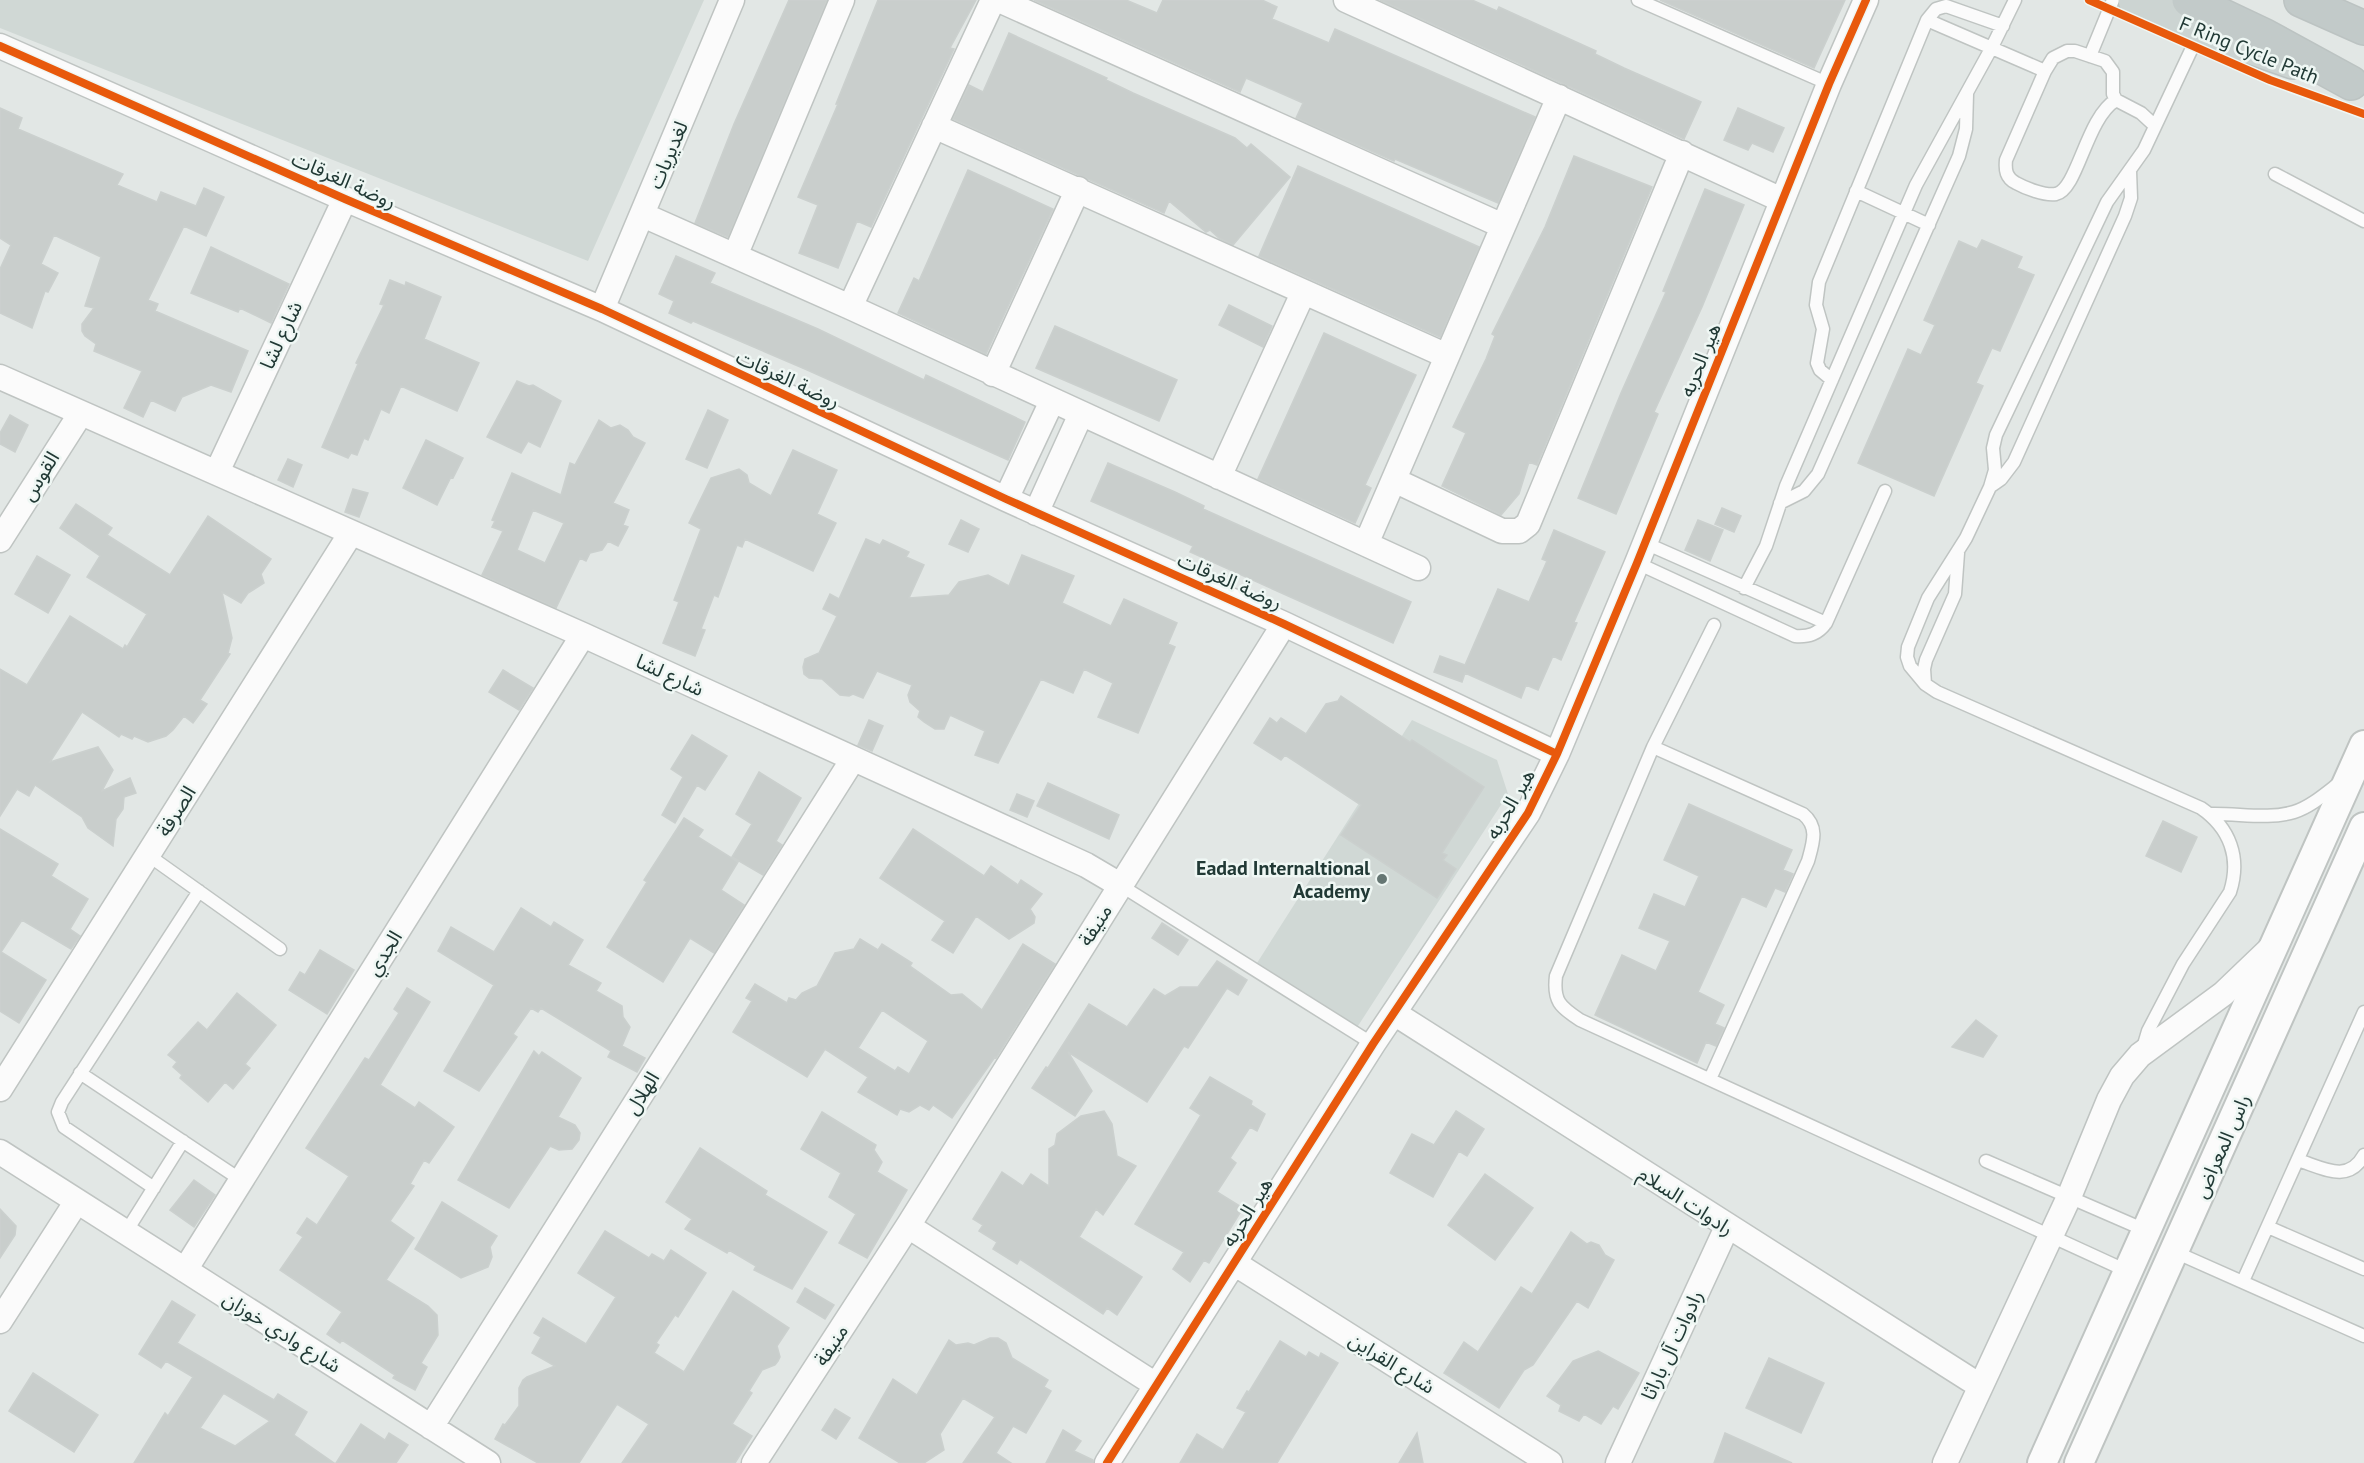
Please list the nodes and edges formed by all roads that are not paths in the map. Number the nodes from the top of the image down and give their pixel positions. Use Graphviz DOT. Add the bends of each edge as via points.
graph roads {
  1 [pos="732,0"];
  2 [pos="842,0"];
  3 [pos="993,0"];
  4 [pos="999,0"];
  5 [pos="1346,0"];
  6 [pos="1638,0"];
  7 [pos="1866,0"];
  8 [pos="2015,0"];
  9 [pos="2113,0"];
  10 [pos="2136,0"];
  11 [pos="2301,0"];
  12 [pos="2191,13"];
  13 [pos="1927,20"];
  14 [pos="2003,26"];
  15 [pos="2364,28"];
  16 [pos="0,46"];
  17 [pos="1992,47"];
  18 [pos="2090,56"];
  19 [pos="2045,71"];
  20 [pos="1829,84"];
  21 [pos="2357,86"];
  22 [pos="1967,93"];
  23 [pos="1559,97"];
  24 [pos="2116,100"];
  25 [pos="2154,125"];
  26 [pos="934,126"];
  27 [pos="1682,153"];
  28 [pos="2130,171"];
  29 [pos="2275,174"];
  30 [pos="1078,189"];
  31 [pos="1856,191"];
  32 [pos="345,199"];
  33 [pos="1782,200"];
  34 [pos="1904,213"];
  35 [pos="643,216"];
  36 [pos="2364,221"];
  37 [pos="1929,225"];
  38 [pos="1503,226"];
  39 [pos="735,256"];
  40 [pos="1303,293"];
  41 [pos="850,307"];
  42 [pos="602,309"];
  43 [pos="1447,356"];
  44 [pos="993,374"];
  45 [pos="0,377"];
  46 [pos="1832,380"];
  47 [pos="1052,401"];
  48 [pos="81,413"];
  49 [pos="1081,414"];
  50 [pos="217,472"];
  51 [pos="1219,477"];
  52 [pos="1394,480"];
  53 [pos="1990,487"];
  54 [pos="1885,491"];
  55 [pos="1006,499"];
  56 [pos="1780,503"];
  57 [pos="1036,513"];
  58 [pos="351,533"];
  59 [pos="0,540"];
  60 [pos="1366,544"];
  61 [pos="1958,551"];
  62 [pos="1641,553"];
  63 [pos="1418,568"];
  64 [pos="1744,588"];
  65 [pos="1826,622"];
  66 [pos="1284,624"];
  67 [pos="1714,625"];
  68 [pos="583,635"];
  69 [pos="1925,684"];
  70 [pos="2364,745"];
  71 [pos="1653,747"];
  72 [pos="1557,754"];
  73 [pos="853,759"];
  74 [pos="2351,774"];
  75 [pos="2210,814"];
  76 [pos="2364,827"];
  77 [pos="148,855"];
  78 [pos="1120,885"];
  79 [pos="199,891"];
  80 [pos="2272,946"];
  81 [pos="280,949"];
  82 [pos="2364,1012"];
  83 [pos="1394,1013"];
  84 [pos="1373,1044"];
  85 [pos="2140,1055"];
  86 [pos="80,1073"];
  87 [pos="1710,1079"];
  88 [pos="0,1089"];
  89 [pos="183,1141"];
  90 [pos="0,1152"];
  91 [pos="2364,1155"];
  92 [pos="2298,1160"];
  93 [pos="1986,1161"];
  94 [pos="241,1180"];
  95 [pos="154,1188"];
  96 [pos="2069,1197"];
  97 [pos="77,1201"];
  98 [pos="908,1226"];
  99 [pos="1727,1227"];
  100 [pos="2268,1227"];
  101 [pos="2145,1230"];
  102 [pos="126,1232"];
  103 [pos="2051,1237"];
  104 [pos="2175,1252"];
  105 [pos="1234,1263"];
  106 [pos="2364,1269"];
  107 [pos="185,1270"];
  108 [pos="2127,1271"];
  109 [pos="2243,1281"];
  110 [pos="0,1321"];
  111 [pos="2364,1336"];
  112 [pos="1156,1385"];
  113 [pos="1980,1386"];
  114 [pos="431,1427"];
  115 [pos="488,1463"];
  116 [pos="754,1463"];
  117 [pos="1107,1463"];
  118 [pos="1550,1463"];
  119 [pos="1618,1463"];
  120 [pos="1945,1463"];
  121 [pos="2042,1463"];
  122 [pos="2079,1463"];
  1 -- 35 [label="street, لغديريات"];
  2 -- 39 [label="street"];
  3 -- 26 [label="street"];
  4 -- 38 [label="street"];
  5 -- 23 [label="street"];
  6 -- 20 [label="lane"];
  7 -- 20 [label="street, هير الحربه"];
  8 -- 14 [label="lane"];
  9 -- 18 [label="lane"];
  10 -- 12 [label="main road"];
  11 -- 15 [label="highway"];
  12 -- 21 [label="highway" via="2265,36"];
  12 -- 25 [label="lane" via="2193,46"];
  13 -- 14 [label="lane" via="1936,9 1946,6"];
  13 -- 17 [label="lane"];
  13 -- 31 [label="lane"];
  14 -- 17 [label="lane"];
  16 -- 32 [label="street, روضة الغرقات"];
  17 -- 19 [label="lane"];
  17 -- 22 [label="lane"];
  18 -- 19 [label="lane" via="2067,51 2053,58"];
  18 -- 24 [label="lane" via="2106,61 2110,67"];
  19 -- 24 [label="lane" via="2006,160 2006,173 2015,183 2049,194 2062,192 2098,117"];
  20 -- 33 [label="street, هير الحربه"];
  22 -- 34 [label="lane"];
  22 -- 37 [label="lane" via="1963,143"];
  23 -- 27 [label="street"];
  23 -- 38 [label="street"];
  24 -- 25 [label="lane"];
  25 -- 28 [label="lane"];
  26 -- 30 [label="street"];
  26 -- 41 [label="street"];
  27 -- 33 [label="street"];
  27 -- 52 [label="street" via="1528,524 1519,531 1502,531"];
  28 -- 53 [label="lane" via="2107,202 1996,435 1995,470"];
  28 -- 53 [label="lane" via="2131,198 2125,216 2014,462"];
  29 -- 36 [label="lane"];
  30 -- 40 [label="street"];
  30 -- 44 [label="street"];
  31 -- 34 [label="lane"];
  31 -- 46 [label="lane" via="1816,293 1823,329 1817,363"];
  32 -- 42 [label="street, روضة الغرقات"];
  32 -- 50 [label="street, شارع لشا"];
  33 -- 62 [label="street, هير الحربه"];
  34 -- 37 [label="lane"];
  34 -- 46 [label="lane"];
  35 -- 39 [label="street"];
  35 -- 42 [label="street, لغديريات"];
  37 -- 56 [label="lane" via="1818,474 1804,491"];
  38 -- 43 [label="street"];
  39 -- 41 [label="street"];
  40 -- 43 [label="street"];
  40 -- 51 [label="street"];
  41 -- 44 [label="street"];
  42 -- 55 [label="street, روضة الغرقات"];
  43 -- 52 [label="street"];
  44 -- 47 [label="street"];
  45 -- 48 [label="street, شارع لشا"];
  46 -- 56 [label="lane"];
  47 -- 49 [label="street"];
  47 -- 55 [label="street"];
  48 -- 50 [label="street, شارع لشا"];
  48 -- 59 [label="street, القوس"];
  49 -- 51 [label="street"];
  49 -- 57 [label="street"];
  50 -- 58 [label="street, شارع لشا"];
  51 -- 60 [label="street"];
  52 -- 60 [label="street"];
  53 -- 61 [label="lane"];
  54 -- 65 [label="lane"];
  55 -- 57 [label="street, روضة الغرقات"];
  56 -- 64 [label="lane" via="1763,552"];
  57 -- 66 [label="street, روضة الغرقات"];
  58 -- 68 [label="street, شارع لشا"];
  58 -- 77 [label="street, الصرفة"];
  60 -- 63 [label="street"];
  61 -- 69 [label="lane" via="1955,594 1926,660"];
  61 -- 69 [label="lane" via="1928,598 1908,647 1910,666"];
  62 -- 64 [label="lane"];
  62 -- 65 [label="lane" via="1795,636 1817,633"];
  62 -- 72 [label="street, هير الحربه"];
  64 -- 65 [label="lane"];
  66 -- 72 [label="street, روضة الغرقات"];
  66 -- 78 [label="street, منيفة"];
  67 -- 71 [label="lane"];
  68 -- 73 [label="street, شارع لشا"];
  68 -- 94 [label="street, الجدي"];
  69 -- 75 [label="lane" via="1955,701"];
  70 -- 74 [label="street, راس المعراض"];
  71 -- 87 [label="lane" via="1554,987 1557,1000 1580,1020"];
  71 -- 87 [label="lane" via="1803,814 1814,828 1808,861"];
  72 -- 83 [label="street, هير الحربه" via="1528,813"];
  73 -- 78 [label="street, شارع لشا" via="1086,865"];
  73 -- 114 [label="street, الهلال"];
  74 -- 75 [label="lane" via="2296,811 2259,816"];
  74 -- 80 [label="street, راس المعراض"];
  75 -- 85 [label="lane" via="2224,830 2233,850 2234,881 2226,901 2183,963"];
  76 -- 104 [label="street, راس المعراض"];
  77 -- 79 [label="lane"];
  77 -- 88 [label="street, الصرفة"];
  78 -- 84 [label="lane"];
  78 -- 98 [label="street, منيفة"];
  79 -- 81 [label="lane"];
  79 -- 86 [label="lane"];
  80 -- 85 [label="street, راس المعراض" via="2223,994"];
  80 -- 101 [label="street, راس المعراض"];
  82 -- 92 [label="lane"];
  83 -- 84 [label="street, هير الحربه"];
  83 -- 99 [label="street, رادوات السلام"];
  84 -- 105 [label="street, هير الحربه"];
  85 -- 96 [label="street, راس المعراض" via="2121,1076"];
  86 -- 89 [label="lane"];
  86 -- 95 [label="lane" via="60,1106 60,1123"];
  87 -- 103 [label="lane"];
  89 -- 94 [label="lane"];
  89 -- 95 [label="lane"];
  90 -- 97 [label="street, شارع وادي خوزان"];
  91 -- 92 [label="lane" via="2359,1165 2338,1173"];
  92 -- 100 [label="lane"];
  93 -- 96 [label="lane"];
  94 -- 107 [label="street, الجدي"];
  95 -- 102 [label="lane"];
  96 -- 101 [label="lane"];
  96 -- 103 [label="street, راس المعراض"];
  97 -- 102 [label="street, شارع وادي خوزان"];
  97 -- 110 [label="street"];
  98 -- 112 [label="street"];
  98 -- 116 [label="street, منيفة"];
  99 -- 113 [label="street, رادوات السلام"];
  99 -- 119 [label="street, رادوات آل باراثا"];
  100 -- 106 [label="lane"];
  100 -- 109 [label="lane"];
  101 -- 108 [label="street, راس المعراض"];
  102 -- 107 [label="street, شارع وادي خوزان"];
  103 -- 108 [label="lane"];
  103 -- 113 [label="street, راس المعراض"];
  104 -- 109 [label="lane"];
  104 -- 122 [label="street, راس المعراض"];
  105 -- 112 [label="street, هير الحربه"];
  105 -- 118 [label="street, شارع القراين"];
  107 -- 114 [label="street, شارع وادي خوزان"];
  108 -- 121 [label="street, راس المعراض"];
  109 -- 111 [label="lane"];
  112 -- 117 [label="street, هير الحربه"];
  113 -- 120 [label="street, راس المعراض"];
  114 -- 115 [label="street, شارع وادي خوزان"];
}
